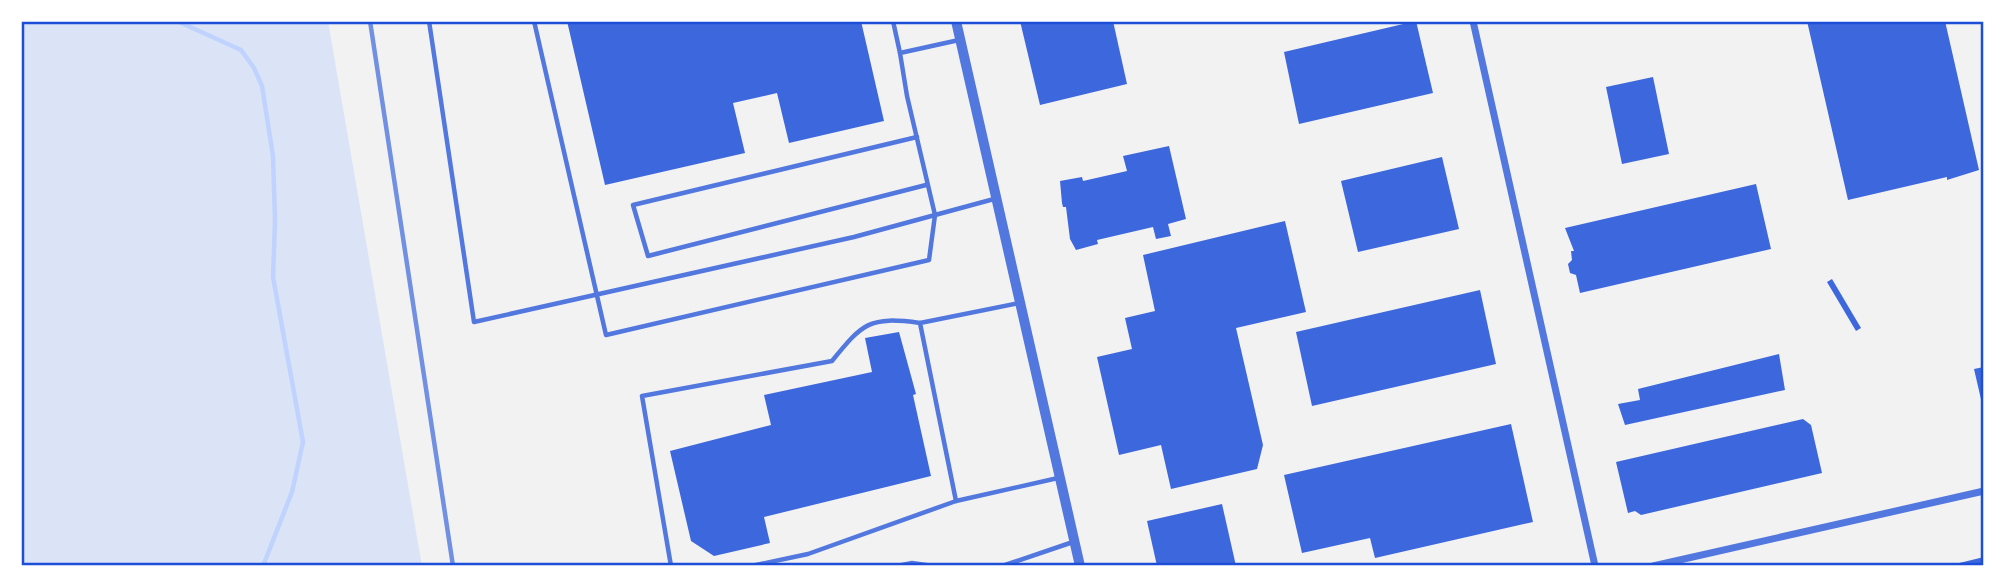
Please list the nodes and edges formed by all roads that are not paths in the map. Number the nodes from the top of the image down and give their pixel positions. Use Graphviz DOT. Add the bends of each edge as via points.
graph roads {
  1 [pos="429,21"];
  2 [pos="534,21"];
  3 [pos="893,21"];
  4 [pos="956,21"];
  5 [pos="1473,21"];
  6 [pos="960,40"];
  7 [pos="900,53"];
  8 [pos="917,137"];
  9 [pos="926,185"];
  10 [pos="995,199"];
  11 [pos="935,215"];
  12 [pos="596,296"];
  13 [pos="1020,303"];
  14 [pos="920,323"];
  15 [pos="1058,478"];
  16 [pos="1984,491"];
  17 [pos="956,501"];
  18 [pos="1074,541"];
  19 [pos="671,566"];
  20 [pos="751,566"];
  21 [pos="897,566"];
  22 [pos="933,566"];
  23 [pos="1002,566"];
  24 [pos="1080,566"];
  25 [pos="1595,566"];
  26 [pos="1653,566"];
  1 -- 12 [label="lane" via="474,322"];
  2 -- 12 [label="lane"];
  3 -- 7 [label="lane"];
  4 -- 6 [label="street"];
  5 -- 25 [label="street"];
  6 -- 7 [label="lane"];
  6 -- 10 [label="street"];
  7 -- 8 [label="lane"];
  8 -- 9 [label="lane"];
  8 -- 9 [label="lane" via="633,205 648,256"];
  9 -- 11 [label="lane"];
  10 -- 11 [label="lane"];
  10 -- 13 [label="street"];
  11 -- 12 [label="lane"];
  11 -- 12 [label="lane" via="929,260 606,335"];
  13 -- 14 [label="lane"];
  13 -- 15 [label="street"];
  14 -- 17 [label="lane"];
  14 -- 19 [label="lane" via="892,319 859,328 832,361 642,396"];
  15 -- 17 [label="lane"];
  15 -- 18 [label="street"];
  16 -- 26 [label="street"];
  17 -- 20 [label="lane" via="808,554"];
  18 -- 23 [label="lane"];
  18 -- 24 [label="street"];
  21 -- 22 [label="lane"];
}
